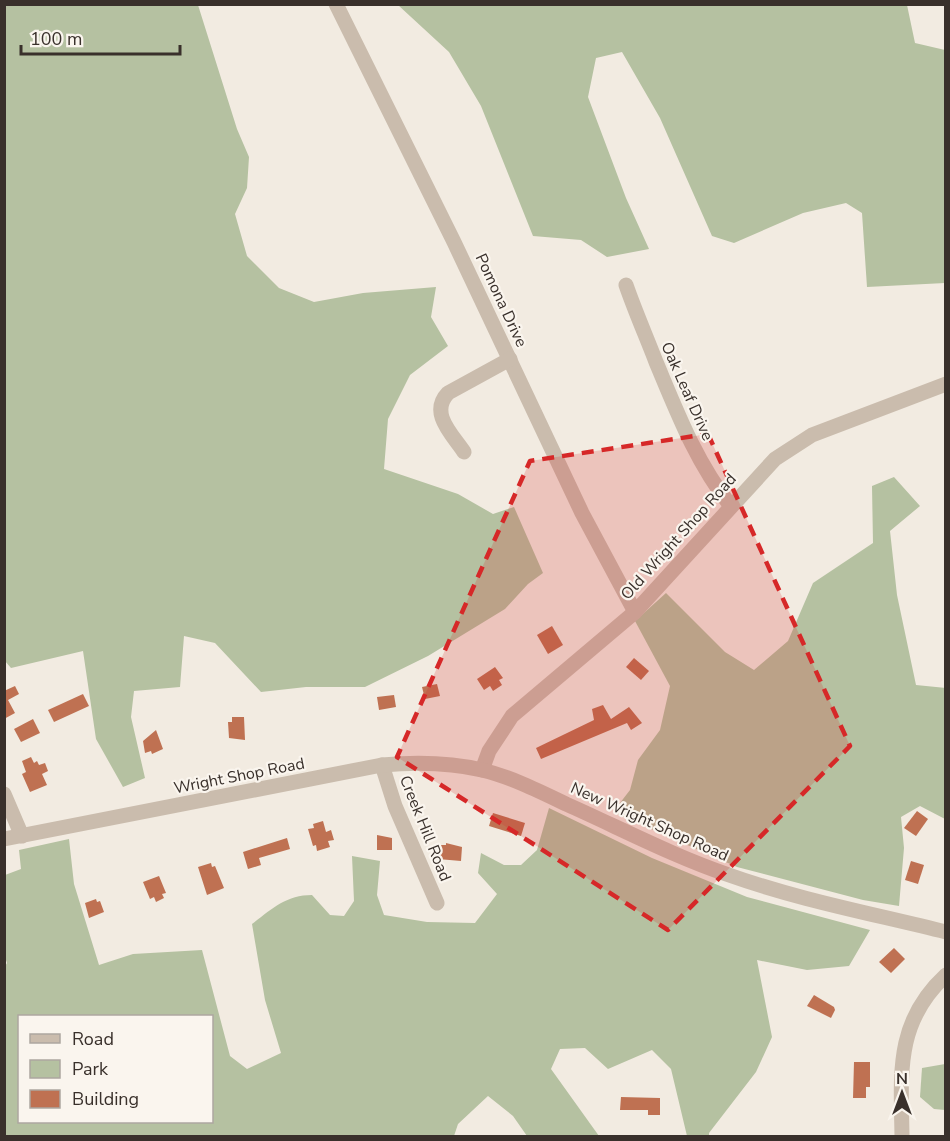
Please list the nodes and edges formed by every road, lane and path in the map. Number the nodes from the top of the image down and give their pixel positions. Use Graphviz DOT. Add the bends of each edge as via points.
graph roads {
  1 [pos="336,4"];
  2 [pos="626,285"];
  3 [pos="510,359"];
  4 [pos="945,384"];
  5 [pos="464,452"];
  6 [pos="730,505"];
  7 [pos="635,612"];
  8 [pos="382,765"];
  9 [pos="482,770"];
  10 [pos="4,794"];
  11 [pos="22,836"];
  12 [pos="4,839"];
  13 [pos="437,903"];
  14 [pos="945,932"];
  15 [pos="945,975"];
  16 [pos="902,1137"];
  1 -- 3 [label="street, Pomona Drive"];
  2 -- 6 [label="street, Oak Leaf Drive" via="685,430 707,474"];
  3 -- 5 [label="street" via="441,400 441,418"];
  3 -- 7 [label="street, Pomona Drive" via="582,513"];
  4 -- 6 [label="street, Old Wright Shop Road" via="794,445 758,474"];
  6 -- 7 [label="street, Old Wright Shop Road"];
  7 -- 9 [label="street, Old Wright Shop Road" via="512,717 489,751"];
  8 -- 9 [label="street, Wright Shop Road" via="434,763"];
  8 -- 11 [label="street, Wright Shop Road"];
  8 -- 13 [label="street, Creek Hill Road" via="395,806"];
  9 -- 14 [label="street, New Wright Shop Road" via="523,784 640,839 729,875"];
  10 -- 11 [label="street"];
  11 -- 12 [label="street, Wright Shop Road"];
  15 -- 16 [label="street" via="922,1000 908,1026 902,1068"];
}
